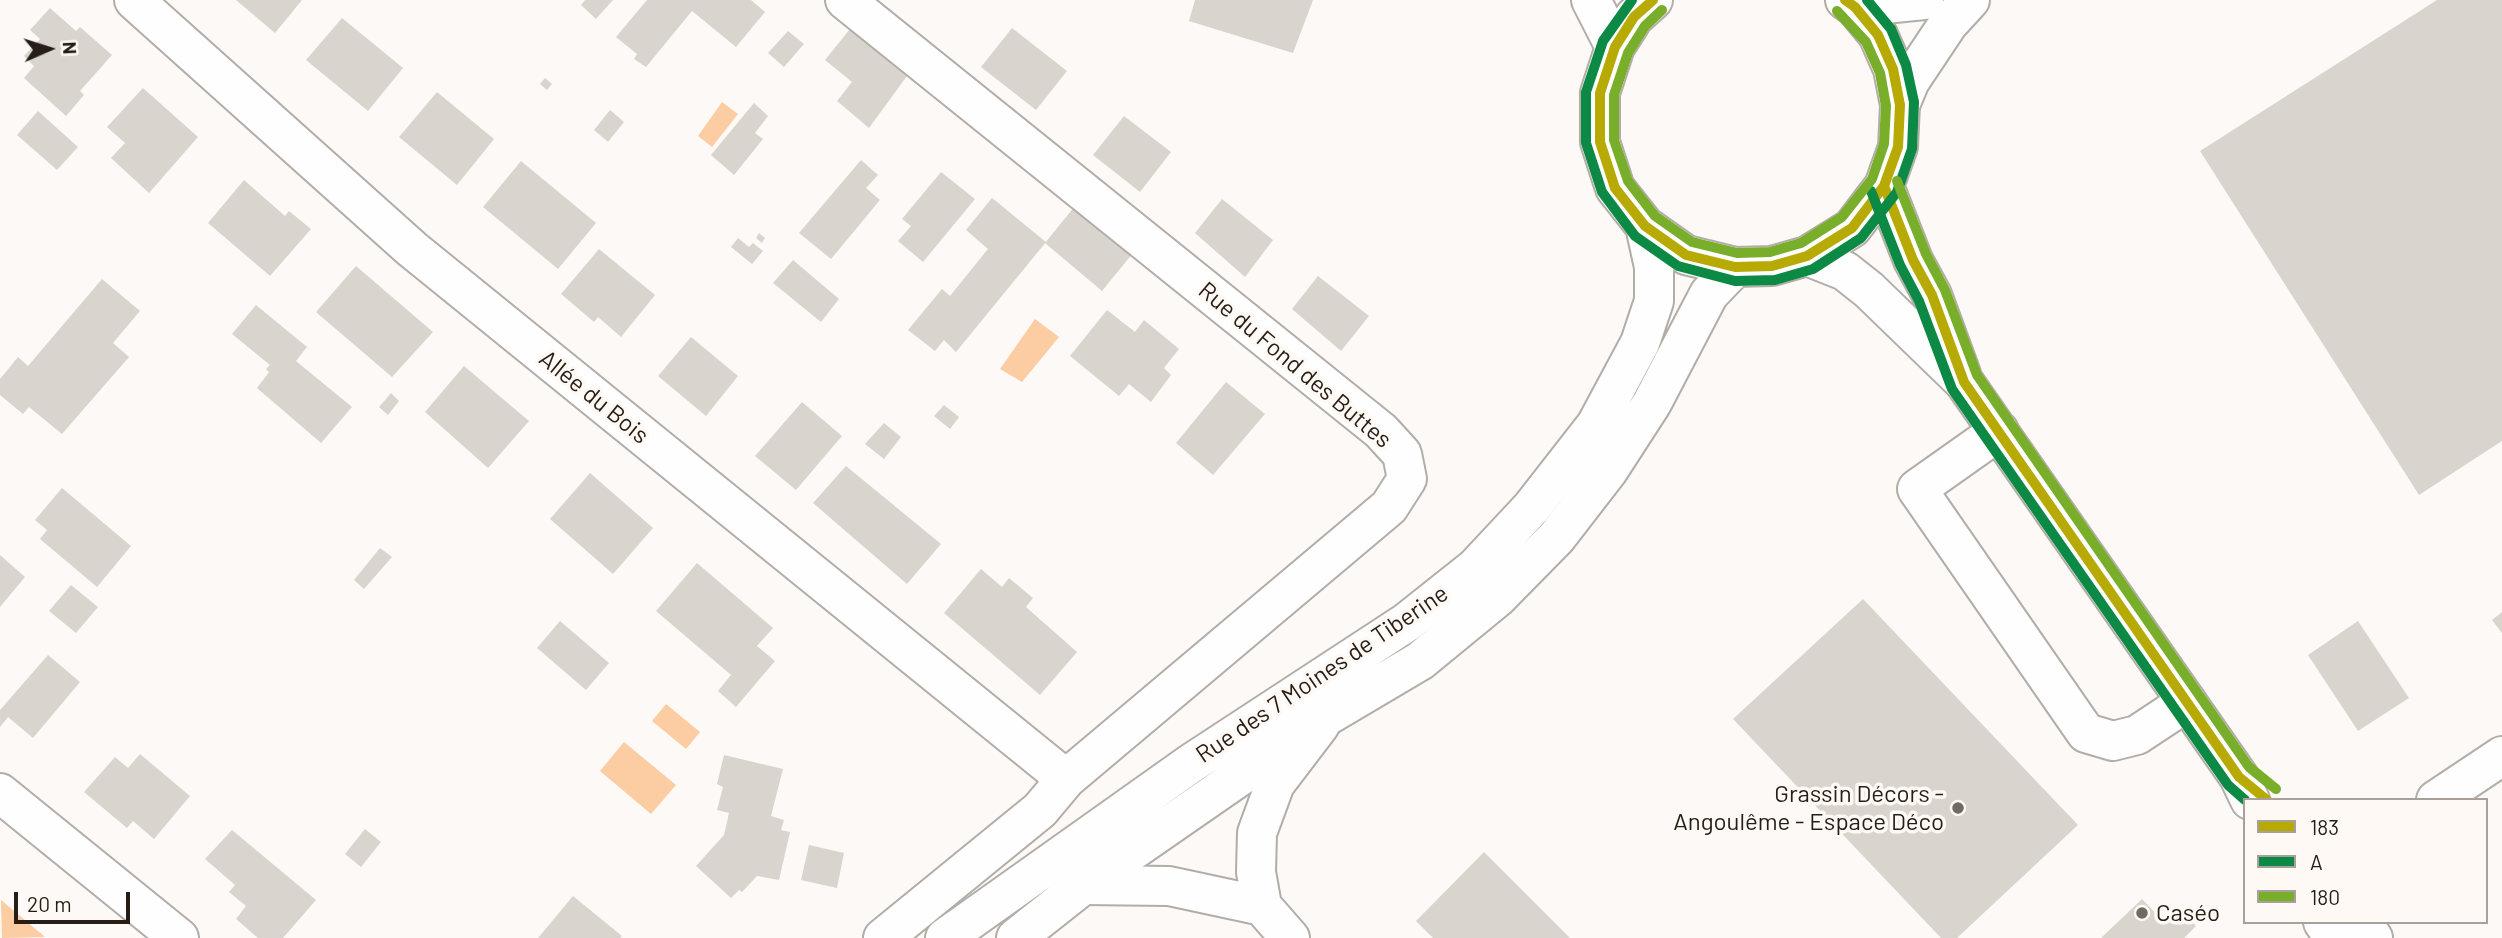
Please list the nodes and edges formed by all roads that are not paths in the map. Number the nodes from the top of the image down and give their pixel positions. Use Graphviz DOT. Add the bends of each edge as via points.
graph roads {
  1 [pos="134,0"];
  2 [pos="845,0"];
  3 [pos="1591,0"];
  4 [pos="1653,0"];
  5 [pos="1924,0"];
  6 [pos="1970,0"];
  7 [pos="1850,3"];
  8 [pos="1615,47"];
  9 [pos="1900,104"];
  10 [pos="1884,186"];
  11 [pos="1645,226"];
  12 [pos="1807,256"];
  13 [pos="1735,267"];
  14 [pos="1964,382"];
  15 [pos="1999,431"];
  16 [pos="2187,702"];
  17 [pos="1327,716"];
  18 [pos="2502,756"];
  19 [pos="1066,779"];
  20 [pos="2252,792"];
  21 [pos="0,793"];
  22 [pos="2440,798"];
  23 [pos="1083,885"];
  24 [pos="1262,906"];
  25 [pos="179,938"];
  26 [pos="883,938"];
  27 [pos="945,938"];
  28 [pos="1016,938"];
  29 [pos="1290,938"];
  1 -- 19 [label="main road, Allée du Bois" via="412,249"];
  2 -- 19 [label="main road, Rue du Fond des Buttes" via="1381,431 1402,454 1407,478 1389,507"];
  3 -- 8 [label="main road"];
  4 -- 8 [label="main road"];
  5 -- 7 [label="main road"];
  6 -- 9 [label="main road" via="1948,24"];
  7 -- 9 [label="main road" via="1878,35 1893,69"];
  8 -- 11 [label="main road" via="1600,93 1600,142 1615,188"];
  9 -- 10 [label="main road" via="1898,147"];
  10 -- 12 [label="main road" via="1852,228"];
  10 -- 14 [label="main road"];
  11 -- 13 [label="main road" via="1686,255"];
  11 -- 27 [label="main road, Rue des 7 Moines de Tiberine" via="1654,267 1654,300 1640,343 1596,425 1532,507 1475,568 1407,622 1190,764"];
  12 -- 13 [label="main road" via="1772,266"];
  12 -- 14 [label="main road" via="1845,271 1869,290"];
  13 -- 17 [label="main road, Rue des 7 Moines de Tiberine" via="1709,294 1652,402 1608,471 1557,537 1498,597 1420,661"];
  14 -- 15 [label="main road"];
  15 -- 16 [label="main road"];
  15 -- 16 [label="main road" via="1917,489 2086,733 2113,741 2137,735"];
  16 -- 20 [label="main road"];
  17 -- 23 [label="main road, Rue des 7 Moines de Tiberine"];
  17 -- 24 [label="main road" via="1275,784 1257,833 1256,872"];
  18 -- 22 [label="main road"];
  19 -- 26 [label="main road, Rue du Fond des Buttes" via="1040,810"];
  21 -- 25 [label="main road"];
  23 -- 24 [label="main road" via="1169,886"];
  23 -- 28 [label="main road, Rue des 7 Moines de Tiberine"];
  24 -- 29 [label="main road"];
}
